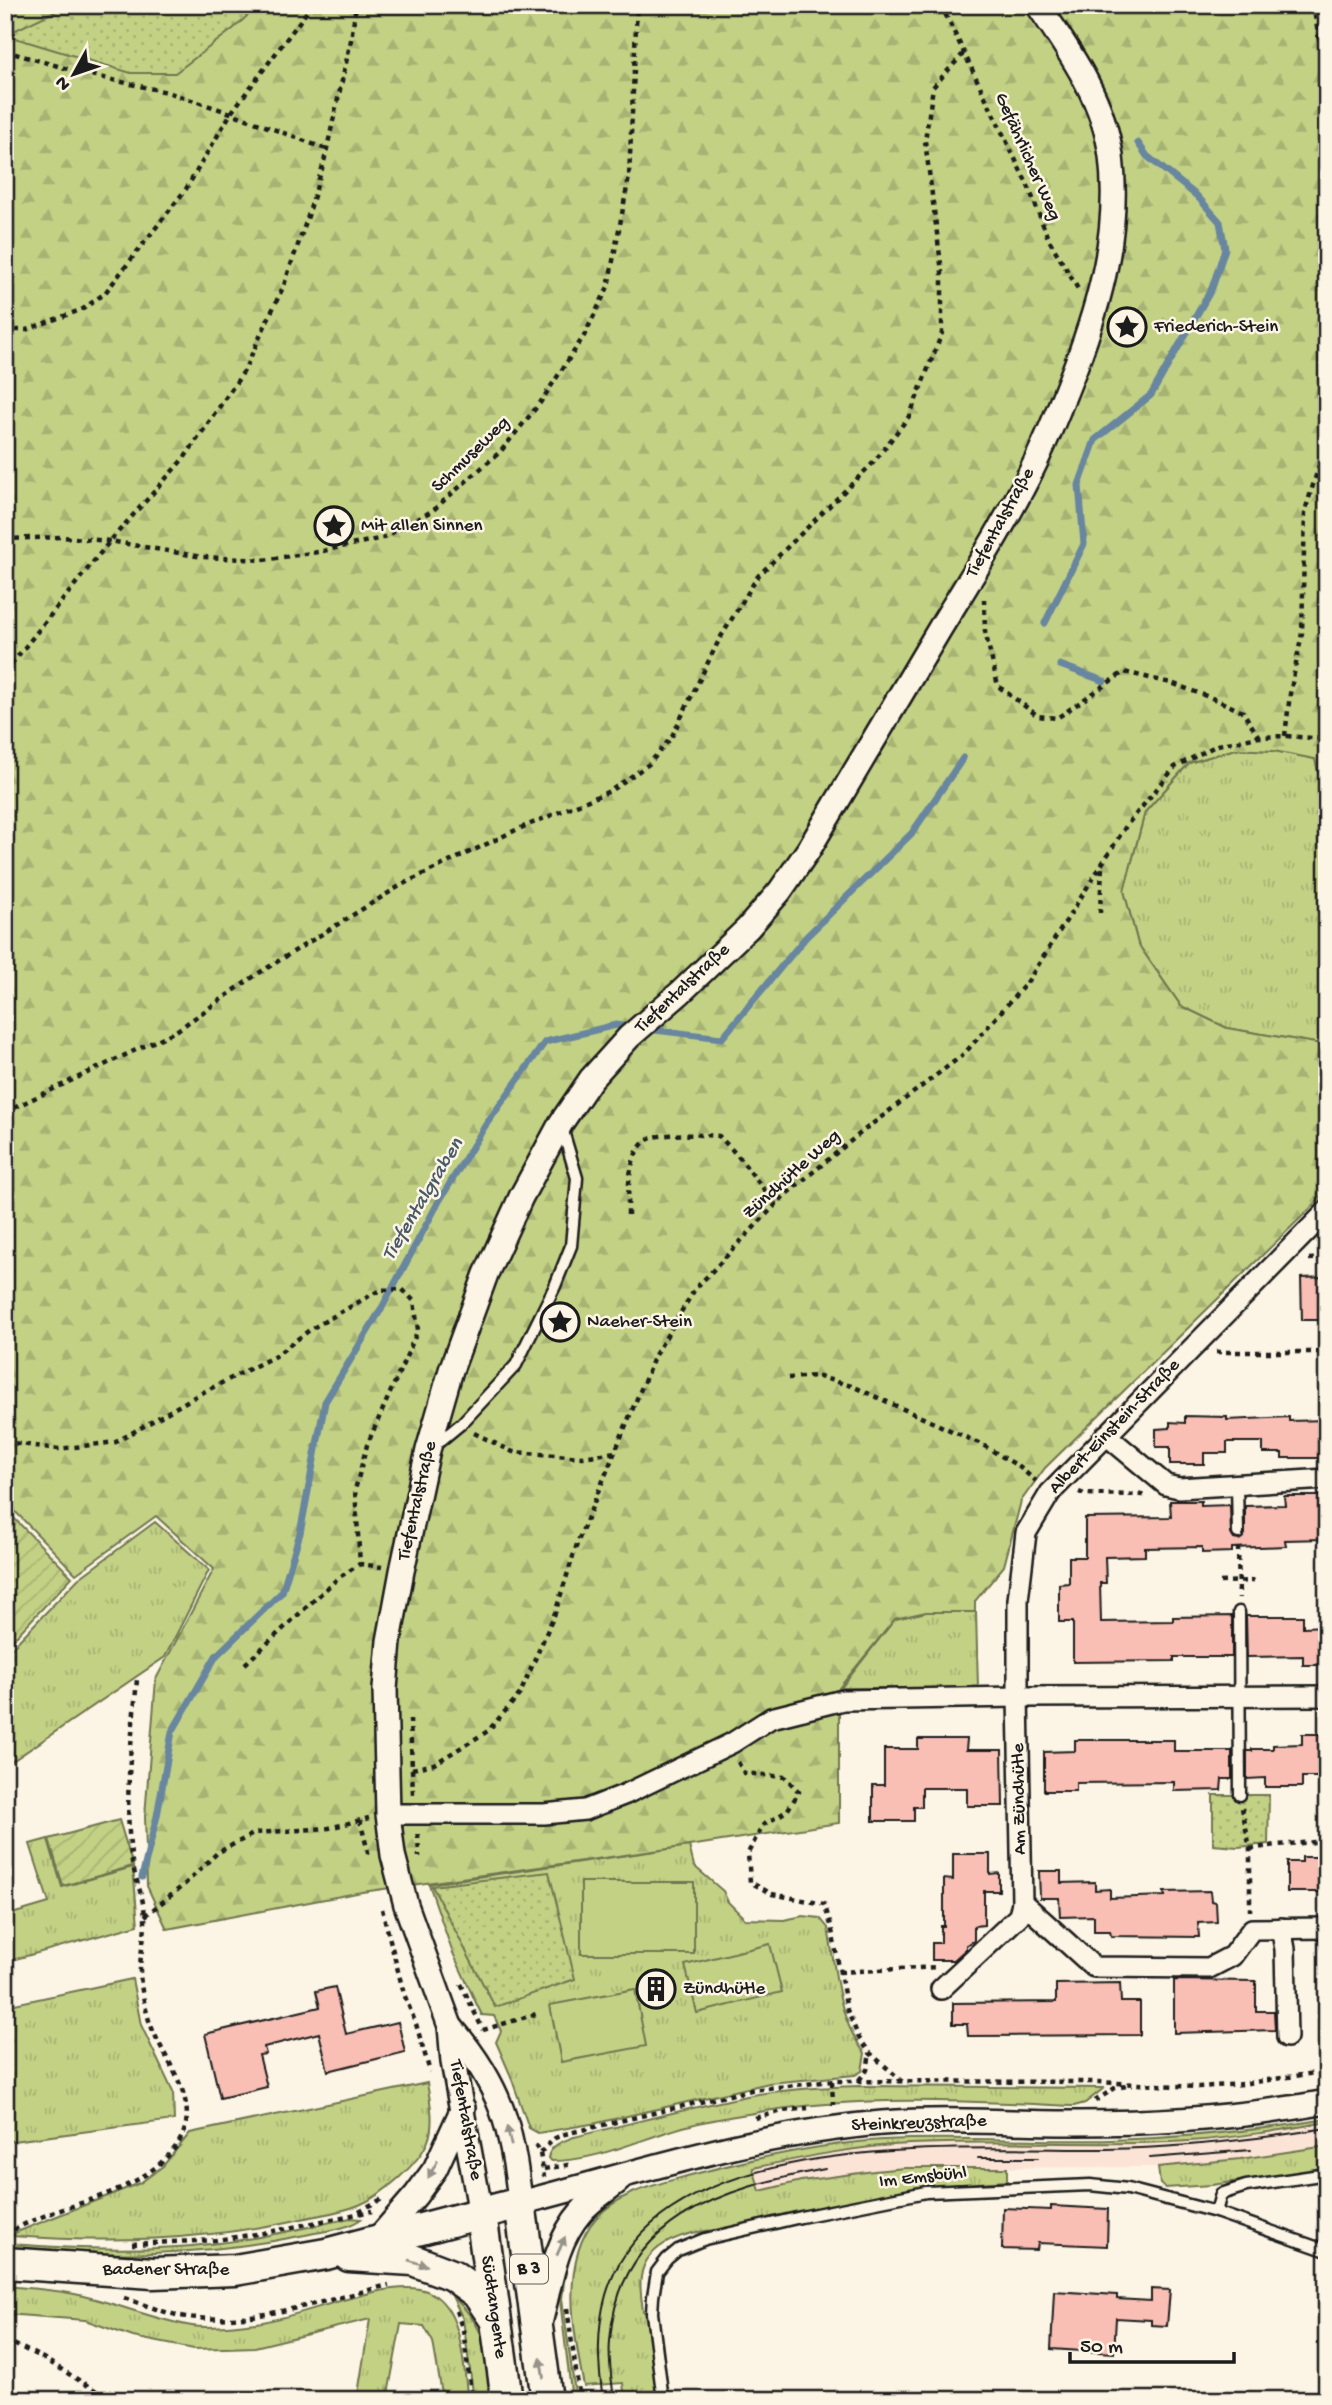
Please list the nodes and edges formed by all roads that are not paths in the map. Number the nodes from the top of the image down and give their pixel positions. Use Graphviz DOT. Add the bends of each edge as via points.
graph roads {
  1 [pos="1038,5"];
  2 [pos="561,1123"];
  3 [pos="1326,1213"];
  4 [pos="1106,1436"];
  5 [pos="428,1450"];
  6 [pos="1327,1479"];
  7 [pos="1237,1484"];
  8 [pos="1238,1538"];
  9 [pos="1239,1612"];
  10 [pos="1327,1696"];
  11 [pos="1018,1697"];
  12 [pos="1239,1697"];
  13 [pos="1240,1795"];
  14 [pos="388,1814"];
  15 [pos="1022,1902"];
  16 [pos="1281,1928"];
  17 [pos="1327,1928"];
  18 [pos="941,1989"];
  19 [pos="450,2026"];
  20 [pos="1287,2036"];
  21 [pos="1327,2102"];
  22 [pos="463,2108"];
  23 [pos="626,2174"];
  24 [pos="1327,2174"];
  25 [pos="520,2203"];
  26 [pos="1216,2212"];
  27 [pos="481,2214"];
  28 [pos="377,2240"];
  29 [pos="1327,2251"];
  30 [pos="327,2254"];
  31 [pos="5,2263"];
  32 [pos="494,2318"];
  33 [pos="537,2335"];
  34 [pos="507,2400"];
  35 [pos="547,2400"];
  36 [pos="663,2400"];
  1 -- 2 [label="street, Tiefentalstraße" via="1096,101 1111,154 1113,206 1108,257 1094,317 1049,433 1022,489 780,891 748,928 629,1037 591,1079"];
  2 -- 5 [label="street, Tiefentalstraße" via="486,1274"];
  2 -- 5 [label="lane" via="578,1178 571,1245 555,1286 516,1365 462,1423"];
  3 -- 4 [label="street, Albert-Einstein-Straße"];
  4 -- 7 [label="street" via="1166,1485"];
  4 -- 11 [label="street, Albert-Einstein-Straße" via="1054,1488 1026,1533 1018,1600"];
  5 -- 14 [label="street, Tiefentalstraße" via="389,1641"];
  6 -- 7 [label="street"];
  7 -- 8 [label="lane"];
  9 -- 12 [label="lane"];
  10 -- 12 [label="street"];
  11 -- 12 [label="street"];
  11 -- 14 [label="street" via="844,1700 771,1718 732,1743 585,1810"];
  11 -- 15 [label="street, Am Zündhütle"];
  12 -- 13 [label="lane"];
  14 -- 19 [label="street, Tiefentalstraße" via="402,1894"];
  15 -- 16 [label="street" via="1094,1967 1209,1968 1232,1956 1252,1929"];
  15 -- 18 [label="street" via="1018,1916"];
  16 -- 17 [label="street"];
  16 -- 20 [label="street"];
  19 -- 22 [label="street, Tiefentalstraße"];
  25 -- 19 [label="street, Tiefentalstraße, one-way" via="505,2116 494,2087"];
  21 -- 23 [label="street, Steinkreuzstraße" via="1179,2120 926,2121 836,2127 734,2146"];
  22 -- 27 [label="street, Tiefentalstraße"];
  22 -- 28 [label="street, one-way" via="435,2169"];
  23 -- 25 [label="street, Steinkreuzstraße"];
  33 -- 23 [label="street, one-way" via="563,2239 580,2213"];
  24 -- 26 [label="lane" via="1221,2194"];
  25 -- 27 [label="main road, Badener Straße"];
  25 -- 33 [label="main road, Südtangente / B 3"];
  26 -- 29 [label="lane, Im Emsbühl"];
  26 -- 36 [label="lane, Im Emsbühl" via="1128,2189 1090,2185 926,2192 693,2243 667,2259 654,2284 652,2313"];
  27 -- 28 [label="main road, Badener Straße"];
  27 -- 32 [label="main road, Südtangente / B 3"];
  28 -- 30 [label="main road, Badener Straße"];
  30 -- 31 [label="main road, Badener Straße" via="192,2273"];
  30 -- 32 [label="main road, Badener Straße, one-way" via="413,2260 467,2284"];
  32 -- 34 [label="main road, Südtangente / B 3"];
  35 -- 33 [label="main road, Südtangente / B 3, one-way"];
}
